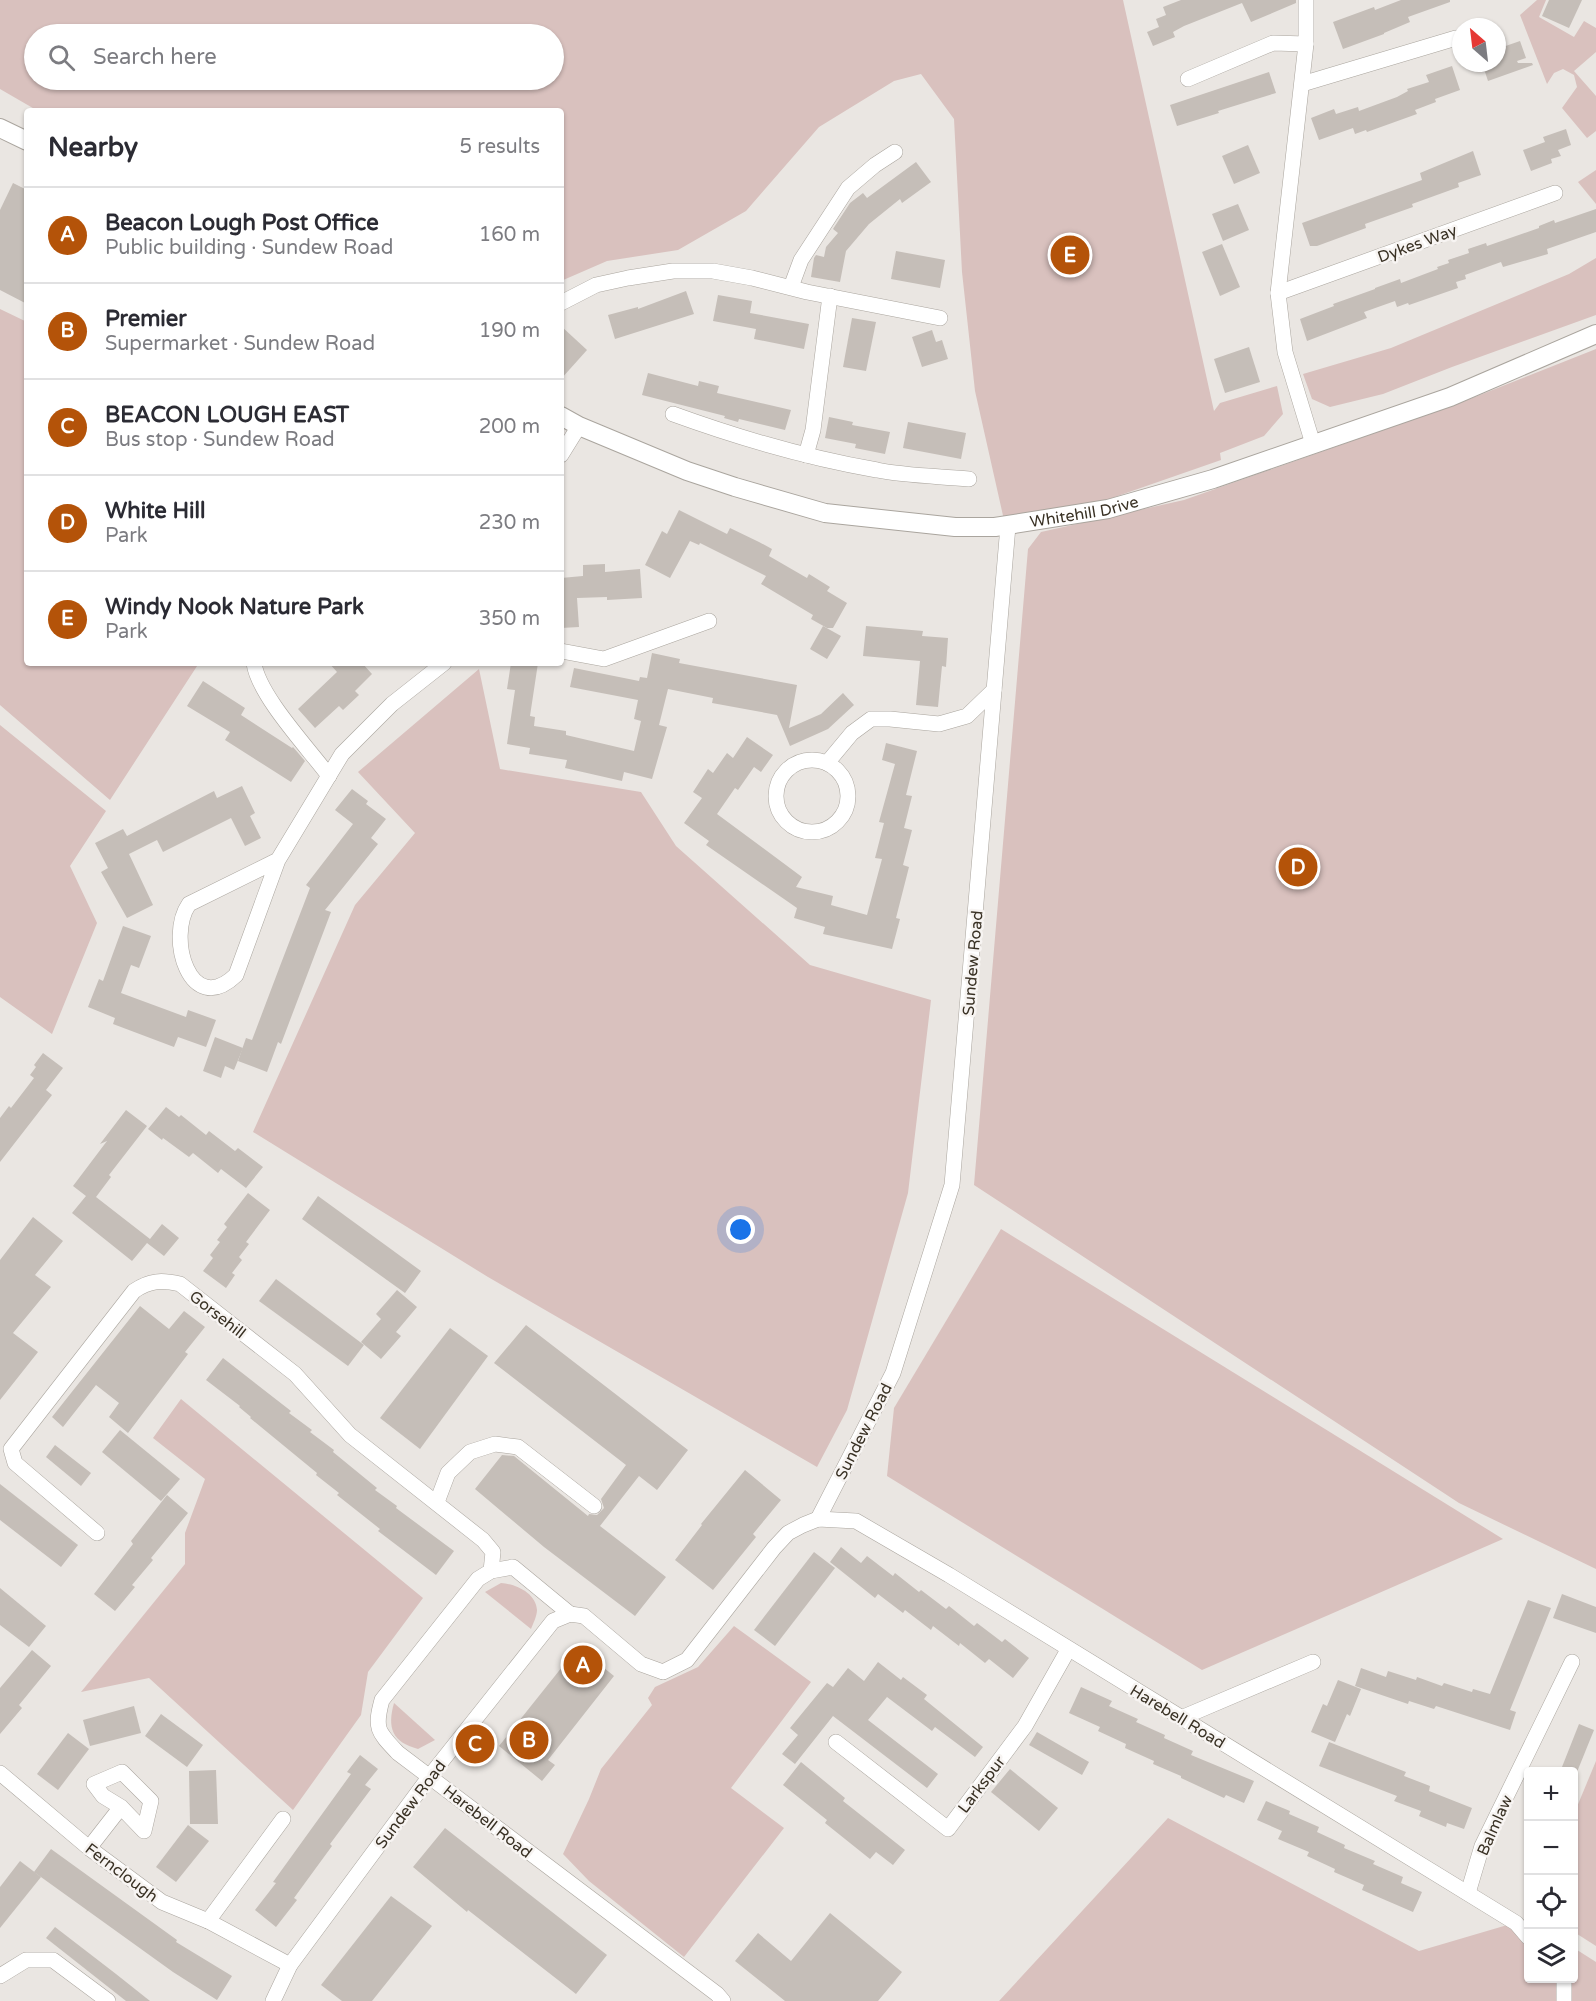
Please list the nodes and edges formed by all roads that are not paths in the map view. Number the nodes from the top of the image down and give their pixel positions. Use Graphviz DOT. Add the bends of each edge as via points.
graph roads {
  1 [pos="1306,0"];
  2 [pos="1452,39"];
  3 [pos="1306,44"];
  4 [pos="1188,79"];
  5 [pos="1302,84"];
  6 [pos="0,128"];
  7 [pos="24,140"];
  8 [pos="895,152"];
  9 [pos="1555,193"];
  10 [pos="791,287"];
  11 [pos="1278,293"];
  12 [pos="830,296"];
  13 [pos="564,301"];
  14 [pos="940,318"];
  15 [pos="1596,334"];
  16 [pos="673,414"];
  17 [pos="564,418"];
  18 [pos="579,426"];
  19 [pos="1313,444"];
  20 [pos="564,450"];
  21 [pos="806,455"];
  22 [pos="969,479"];
  23 [pos="1008,526"];
  24 [pos="709,621"];
  25 [pos="564,652"];
  26 [pos="254,666"];
  27 [pos="440,666"];
  28 [pos="994,690"];
  29 [pos="827,763"];
  30 [pos="329,776"];
  31 [pos="278,860"];
  32 [pos="437,1502"];
  33 [pos="594,1506"];
  34 [pos="818,1519"];
  35 [pos="97,1533"];
  36 [pos="491,1571"];
  37 [pos="570,1614"];
  38 [pos="1068,1650"];
  39 [pos="1313,1662"];
  40 [pos="1572,1662"];
  41 [pos="1182,1718"];
  42 [pos="836,1742"];
  43 [pos="0,1773"];
  44 [pos="430,1776"];
  45 [pos="121,1808"];
  46 [pos="283,1819"];
  47 [pos="90,1848"];
  48 [pos="1468,1893"];
  49 [pos="207,1921"];
  50 [pos="1524,1932"];
  51 [pos="290,1965"];
  52 [pos="0,1976"];
  53 [pos="1564,1983"];
  54 [pos="108,2001"];
  55 [pos="273,2001"];
  56 [pos="723,2001"];
  57 [pos="1564,2001"];
  1 -- 3 [label="street"];
  2 -- 5 [label="street"];
  3 -- 4 [label="street" via="1273,43"];
  3 -- 5 [label="street"];
  5 -- 11 [label="street"];
  6 -- 7 [label="street"];
  8 -- 10 [label="street" via="848,188 801,260"];
  9 -- 11 [label="street, Dykes Way"];
  10 -- 12 [label="street"];
  10 -- 13 [label="street" via="713,271 673,271 596,285"];
  11 -- 19 [label="street" via="1285,352"];
  12 -- 14 [label="street"];
  12 -- 21 [label="street" via="813,430"];
  15 -- 19 [label="street, Whitehill Drive" via="1450,397"];
  16 -- 21 [label="street"];
  17 -- 18 [label="street, Whitehill Drive"];
  18 -- 20 [label="street"];
  18 -- 23 [label="street, Whitehill Drive" via="735,488 825,513 955,527"];
  19 -- 23 [label="street, Whitehill Drive" via="1213,479 1108,509"];
  21 -- 22 [label="street" via="879,471"];
  23 -- 28 [label="street, Sundew Road"];
  24 -- 25 [label="street" via="604,659"];
  26 -- 30 [label="street" via="272,702"];
  27 -- 30 [label="street" via="392,704 342,754"];
  28 -- 29 [label="street" via="967,716 939,724 871,719 852,732"];
  28 -- 34 [label="street, Sundew Road" via="952,1185 892,1373"];
  29 -- 29 [label="street" via="803,761 788,770 778,784 780,813 796,828 820,831 830,827 846,808 844,779"];
  30 -- 31 [label="street"];
  31 -- 31 [label="street" via="236,975 226,984 210,988 195,983 186,969 180,945 183,912 189,904"];
  32 -- 33 [label="street" via="447,1473 470,1452 495,1444 518,1447"];
  32 -- 35 [label="street, Gorsehill" via="350,1434 295,1374 180,1284 155,1281 134,1291 11,1449 15,1463"];
  32 -- 36 [label="street, Gorsehill" via="493,1552"];
  34 -- 37 [label="street" via="788,1533 687,1660 663,1672 641,1664 584,1616"];
  34 -- 38 [label="street, Harebell Road" via="856,1521"];
  36 -- 37 [label="street" via="513,1567"];
  36 -- 44 [label="street, Harebell Road" via="478,1579 382,1700 377,1718 380,1735"];
  37 -- 44 [label="street, Sundew Road" via="553,1621"];
  38 -- 41 [label="street, Harebell Road"];
  38 -- 42 [label="street, Larkspur" via="1025,1726 948,1829"];
  39 -- 41 [label="street"];
  40 -- 48 [label="street, Balmlaw" via="1482,1846"];
  41 -- 48 [label="street, Harebell Road"];
  43 -- 47 [label="street, Fernclough"];
  44 -- 51 [label="street, Sundew Road"];
  44 -- 56 [label="street, Harebell Road"];
  45 -- 47 [label="street"];
  46 -- 49 [label="street"];
  47 -- 49 [label="street, Fernclough" via="162,1902"];
  48 -- 50 [label="street, Harebell Road" via="1516,1923"];
  49 -- 51 [label="street, Fernclough"];
  51 -- 55 [label="street, Sundew Road"];
  52 -- 54 [label="street" via="26,1960 53,1960"];
  53 -- 57 [label="street"];
}
